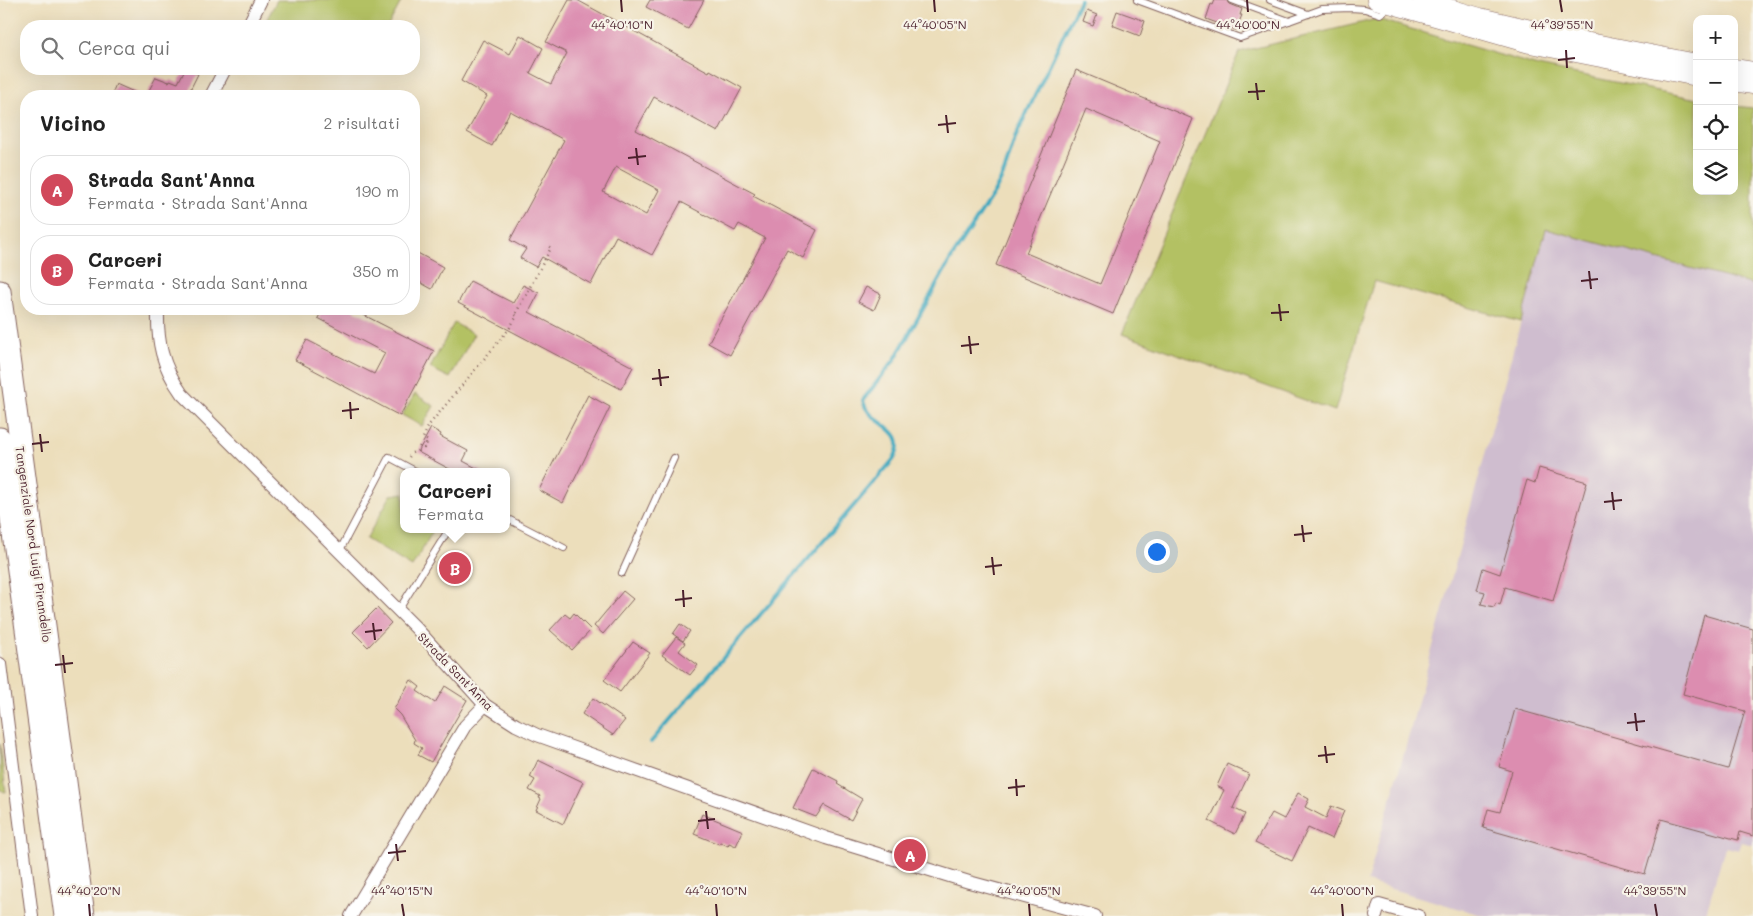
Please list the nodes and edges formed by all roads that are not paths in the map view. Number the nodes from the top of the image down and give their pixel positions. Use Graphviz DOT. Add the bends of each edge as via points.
graph roads {
  1 [pos="261,0"];
  2 [pos="1137,0"];
  3 [pos="1232,0"];
  4 [pos="1270,0"];
  5 [pos="1376,0"];
  6 [pos="1422,0"];
  7 [pos="1394,6"];
  8 [pos="1308,14"];
  9 [pos="251,20"];
  10 [pos="1289,21"];
  11 [pos="1693,62"];
  12 [pos="1738,69"];
  13 [pos="1753,71"];
  14 [pos="222,75"];
  15 [pos="1693,76"];
  16 [pos="1738,83"];
  17 [pos="1753,85"];
  18 [pos="214,90"];
  19 [pos="0,291"];
  20 [pos="158,315"];
  21 [pos="0,438"];
  22 [pos="674,458"];
  23 [pos="410,468"];
  24 [pos="510,520"];
  25 [pos="447,533"];
  26 [pos="564,548"];
  27 [pos="339,552"];
  28 [pos="622,573"];
  29 [pos="398,611"];
  30 [pos="0,664"];
  31 [pos="485,705"];
  32 [pos="32,916"];
  33 [pos="65,916"];
  34 [pos="84,916"];
  35 [pos="351,916"];
  36 [pos="1095,916"];
  37 [pos="1376,916"];
  38 [pos="1418,916"];
  1 -- 9 [label="street"];
  2 -- 10 [label="lane" via="1240,38"];
  3 -- 10 [label="lane"];
  4 -- 8 [label="lane"];
  5 -- 7 [label="main road"];
  6 -- 11 [label="main road" via="1569,38"];
  7 -- 8 [label="lane" via="1380,14 1351,8 1322,9"];
  7 -- 15 [label="main road" via="1530,44"];
  8 -- 10 [label="lane"];
  12 -- 13 [label="main road"];
  14 -- 18 [label="street"];
  16 -- 17 [label="main road"];
  19 -- 34 [label="highway, Tangenziale Nord Luigi Pirandello"];
  20 -- 27 [label="street, Strada Sant'Anna" via="160,349 166,368 182,394"];
  21 -- 33 [label="highway, Tangenziale Nord Luigi Pirandello"];
  22 -- 28 [label="lane"];
  23 -- 27 [label="lane" via="389,457"];
  24 -- 26 [label="lane"];
  25 -- 29 [label="lane"];
  27 -- 29 [label="street, Strada Sant'Anna"];
  29 -- 31 [label="street, Strada Sant'Anna"];
  30 -- 32 [label="street"];
  31 -- 35 [label="street" via="465,726"];
  31 -- 36 [label="street, Strada Sant'Anna" via="537,735 826,838"];
  37 -- 38 [label="street" via="1380,904"];
}
